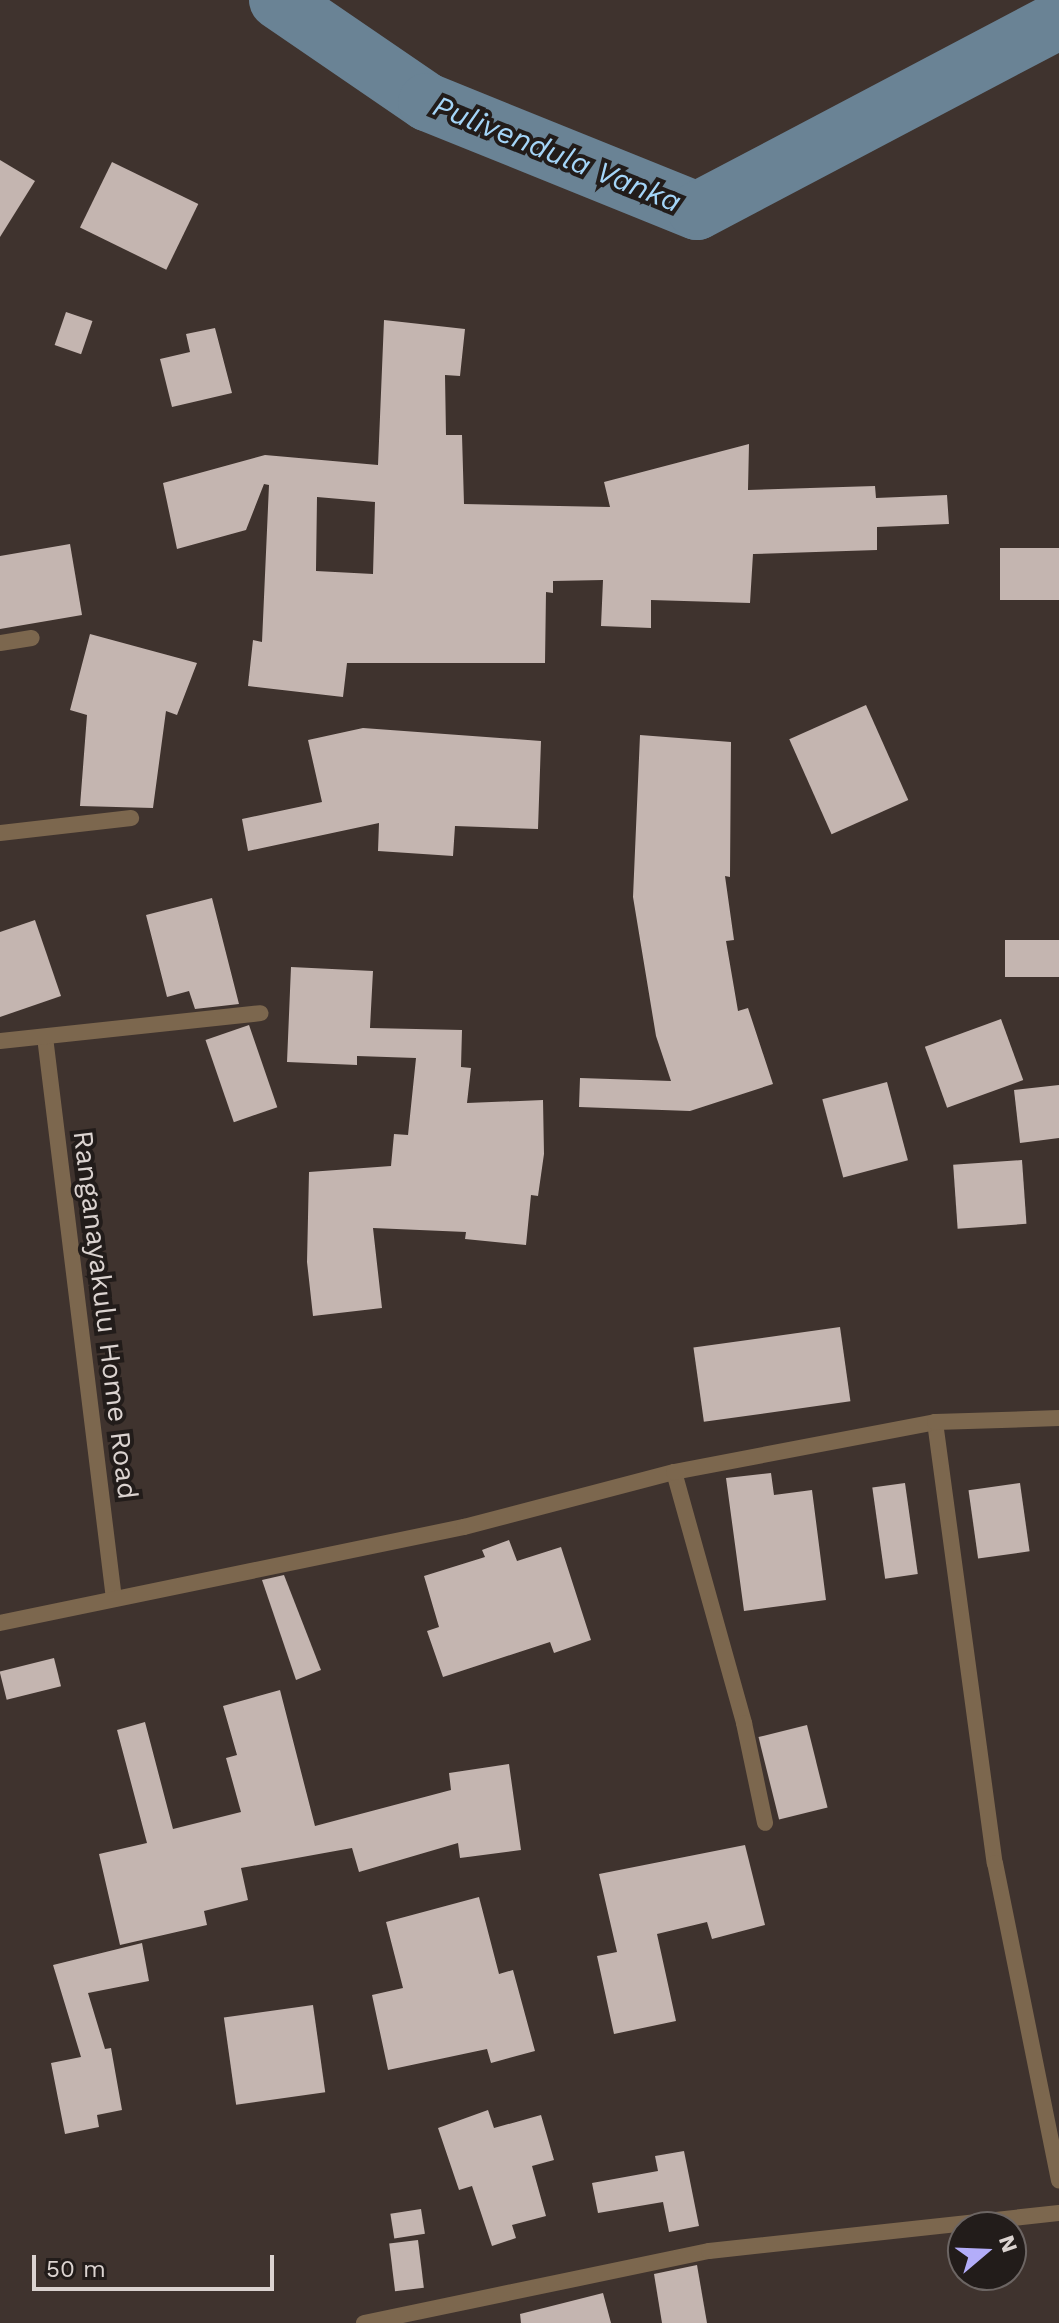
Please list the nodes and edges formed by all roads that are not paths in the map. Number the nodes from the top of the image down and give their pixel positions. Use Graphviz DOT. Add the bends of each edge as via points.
graph roads {
  1 [pos="32,638"];
  2 [pos="0,643"];
  3 [pos="131,818"];
  4 [pos="0,833"];
  5 [pos="260,1013"];
  6 [pos="45,1037"];
  7 [pos="0,1041"];
  8 [pos="1059,1418"];
  9 [pos="935,1422"];
  10 [pos="674,1472"];
  11 [pos="114,1599"];
  12 [pos="0,1623"];
  13 [pos="765,1823"];
  14 [pos="1059,2181"];
  15 [pos="1059,2213"];
  16 [pos="364,2323"];
  1 -- 2 [label="street"];
  3 -- 4 [label="street"];
  5 -- 6 [label="street"];
  6 -- 7 [label="street"];
  6 -- 11 [label="street, Ranganayakulu Home Road"];
  8 -- 9 [label="street"];
  9 -- 10 [label="street"];
  9 -- 14 [label="street" via="995,1863"];
  10 -- 11 [label="street" via="464,1527"];
  10 -- 13 [label="street" via="744,1723"];
  11 -- 12 [label="street"];
  15 -- 16 [label="street" via="709,2251"];
}
